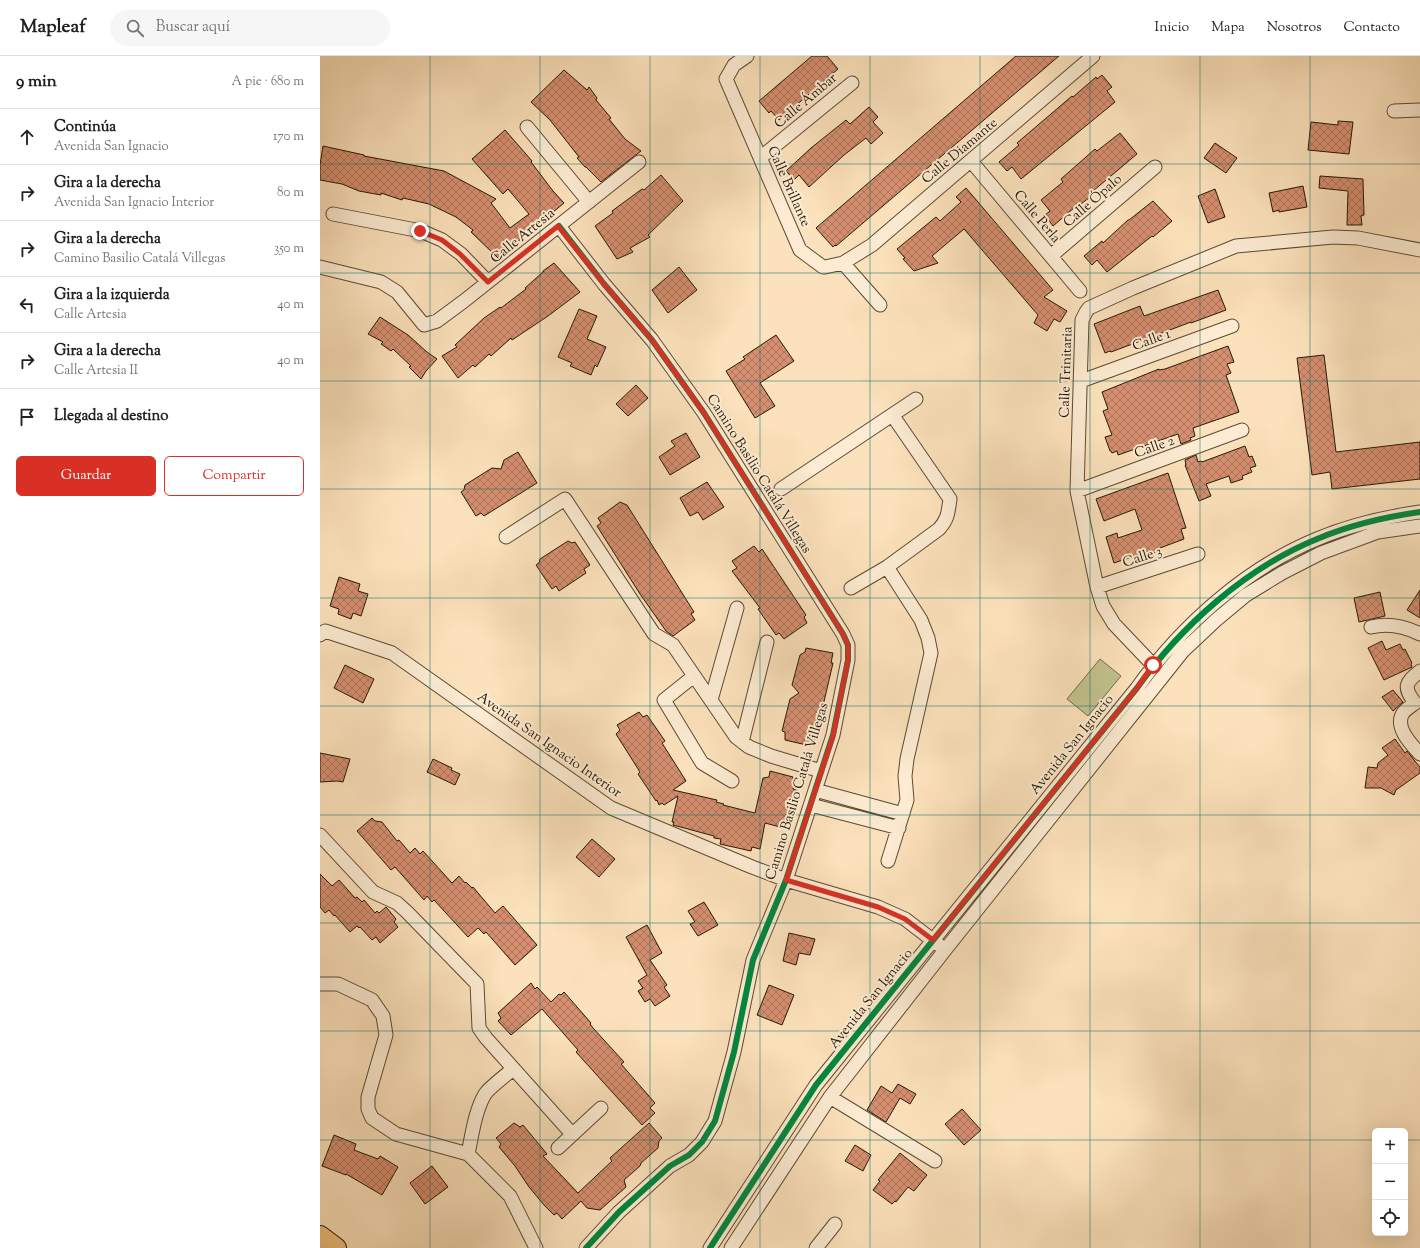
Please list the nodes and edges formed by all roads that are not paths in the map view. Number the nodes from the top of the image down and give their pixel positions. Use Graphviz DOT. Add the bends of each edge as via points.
graph roads {
  1 [pos="747,56"];
  2 [pos="1093,56"];
  3 [pos="852,83"];
  4 [pos="1420,110"];
  5 [pos="1394,111"];
  6 [pos="527,127"];
  7 [pos="760,158"];
  8 [pos="971,161"];
  9 [pos="639,162"];
  10 [pos="1154,167"];
  11 [pos="589,202"];
  12 [pos="334,214"];
  13 [pos="558,226"];
  14 [pos="1420,250"];
  15 [pos="1051,256"];
  16 [pos="838,265"];
  17 [pos="320,267"];
  18 [pos="488,282"];
  19 [pos="1080,290"];
  20 [pos="880,305"];
  21 [pos="1232,326"];
  22 [pos="1081,381"];
  23 [pos="916,400"];
  24 [pos="893,416"];
  25 [pos="1242,430"];
  26 [pos="781,488"];
  27 [pos="1077,491"];
  28 [pos="1420,512"];
  29 [pos="1420,526"];
  30 [pos="506,537"];
  31 [pos="1198,554"];
  32 [pos="886,567"];
  33 [pos="1097,587"];
  34 [pos="851,588"];
  35 [pos="737,608"];
  36 [pos="1371,627"];
  37 [pos="1420,634"];
  38 [pos="320,636"];
  39 [pos="767,642"];
  40 [pos="1153,665"];
  41 [pos="1420,671"];
  42 [pos="694,676"];
  43 [pos="711,700"];
  44 [pos="742,742"];
  45 [pos="1420,754"];
  46 [pos="821,771"];
  47 [pos="732,781"];
  48 [pos="815,790"];
  49 [pos="811,805"];
  50 [pos="903,814"];
  51 [pos="899,828"];
  52 [pos="320,835"];
  53 [pos="888,861"];
  54 [pos="786,880"];
  55 [pos="933,940"];
  56 [pos="946,950"];
  57 [pos="320,984"];
  58 [pos="514,1069"];
  59 [pos="830,1097"];
  60 [pos="601,1108"];
  61 [pos="572,1134"];
  62 [pos="558,1148"];
  63 [pos="468,1154"];
  64 [pos="935,1161"];
  65 [pos="836,1224"];
  66 [pos="320,1236"];
  67 [pos="336,1248"];
  68 [pos="536,1248"];
  69 [pos="586,1248"];
  70 [pos="710,1248"];
  71 [pos="731,1248"];
  72 [pos="816,1248"];
  1 -- 7 [label="street, Calle Brillante" via="734,65 726,79"];
  2 -- 8 [label="street, Calle Diamante"];
  3 -- 7 [label="street, Calle Ámbar"];
  4 -- 5 [label="street"];
  6 -- 11 [label="street"];
  7 -- 16 [label="street, Calle Brillante" via="800,250 822,267"];
  8 -- 15 [label="street, Calle Perla"];
  8 -- 16 [label="street, Calle Diamante" via="872,245"];
  9 -- 11 [label="street, Calle Artesia"];
  10 -- 15 [label="street, Calle Ópalo"];
  11 -- 13 [label="street, Calle Artesia"];
  12 -- 18 [label="street" via="420,231 442,240"];
  13 -- 18 [label="street, Calle Artesia"];
  13 -- 46 [label="street, Camino Basilio Catalá Villegas" via="652,340 704,413 843,634 848,645 848,660 833,736"];
  14 -- 22 [label="street, Calle Trinitaria" via="1358,238 1333,237 1236,246 1089,308 1082,320"];
  15 -- 19 [label="street, Calle Perla"];
  16 -- 20 [label="street"];
  17 -- 18 [label="street, Calle Artesia" via="381,282 397,292 424,325 437,321"];
  21 -- 22 [label="street, Calle 1"];
  22 -- 27 [label="street, Calle Trinitaria"];
  23 -- 24 [label="street"];
  24 -- 26 [label="street"];
  24 -- 32 [label="street" via="950,499 946,521 939,529"];
  25 -- 27 [label="street, Calle 2"];
  27 -- 33 [label="street, Calle Trinitaria"];
  28 -- 40 [label="street, Avenida San Ignacio" via="1376,519 1317,539 1277,559 1211,606"];
  29 -- 56 [label="street, Avenida San Ignacio" via="1378,532 1321,553 1246,595 1216,620 1183,651"];
  30 -- 42 [label="street" via="565,499 654,634 674,645"];
  31 -- 33 [label="street, Calle 3"];
  32 -- 34 [label="street"];
  32 -- 50 [label="street" via="921,620 931,653 907,759 907,800"];
  33 -- 40 [label="street, Calle Trinitaria" via="1102,606 1114,624"];
  35 -- 43 [label="street"];
  36 -- 37 [label="street" via="1392,625"];
  38 -- 54 [label="street, Avenida San Ignacio Interior" via="324,631 392,652 611,808"];
  39 -- 44 [label="street"];
  40 -- 55 [label="street, Avenida San Ignacio"];
  41 -- 45 [label="street" via="1407,684 1415,703 1400,720 1401,728"];
  42 -- 43 [label="street"];
  42 -- 47 [label="street" via="664,700 702,763"];
  43 -- 44 [label="street"];
  44 -- 46 [label="street" via="771,756"];
  46 -- 48 [label="street, Camino Basilio Catalá Villegas"];
  48 -- 49 [label="street, Camino Basilio Catalá Villegas"];
  48 -- 50 [label="street"];
  49 -- 51 [label="street"];
  49 -- 54 [label="street, Camino Basilio Catalá Villegas"];
  50 -- 51 [label="street"];
  51 -- 53 [label="street"];
  52 -- 58 [label="street" via="373,892 397,903 477,984 479,1028"];
  54 -- 55 [label="street, Avenida San Ignacio Interior" via="878,907 905,919"];
  54 -- 69 [label="street, Camino Basilio Catalá Villegas" via="753,960 734,1052 715,1121 702,1142 689,1155 670,1166 619,1212"];
  55 -- 56 [label="street, Avenida San Ignacio Interior"];
  55 -- 70 [label="street, Avenida San Ignacio" via="816,1085"];
  56 -- 59 [label="street, Avenida San Ignacio"];
  57 -- 63 [label="street" via="338,984 372,1000 383,1016 386,1035 368,1097 368,1109 372,1118 396,1134"];
  58 -- 61 [label="street"];
  58 -- 63 [label="street" via="486,1093"];
  59 -- 64 [label="street"];
  59 -- 71 [label="street, Avenida San Ignacio"];
  60 -- 61 [label="street"];
  61 -- 62 [label="street"];
  63 -- 68 [label="street" via="510,1196"];
  65 -- 72 [label="street"];
  66 -- 67 [label="main road"];
}
